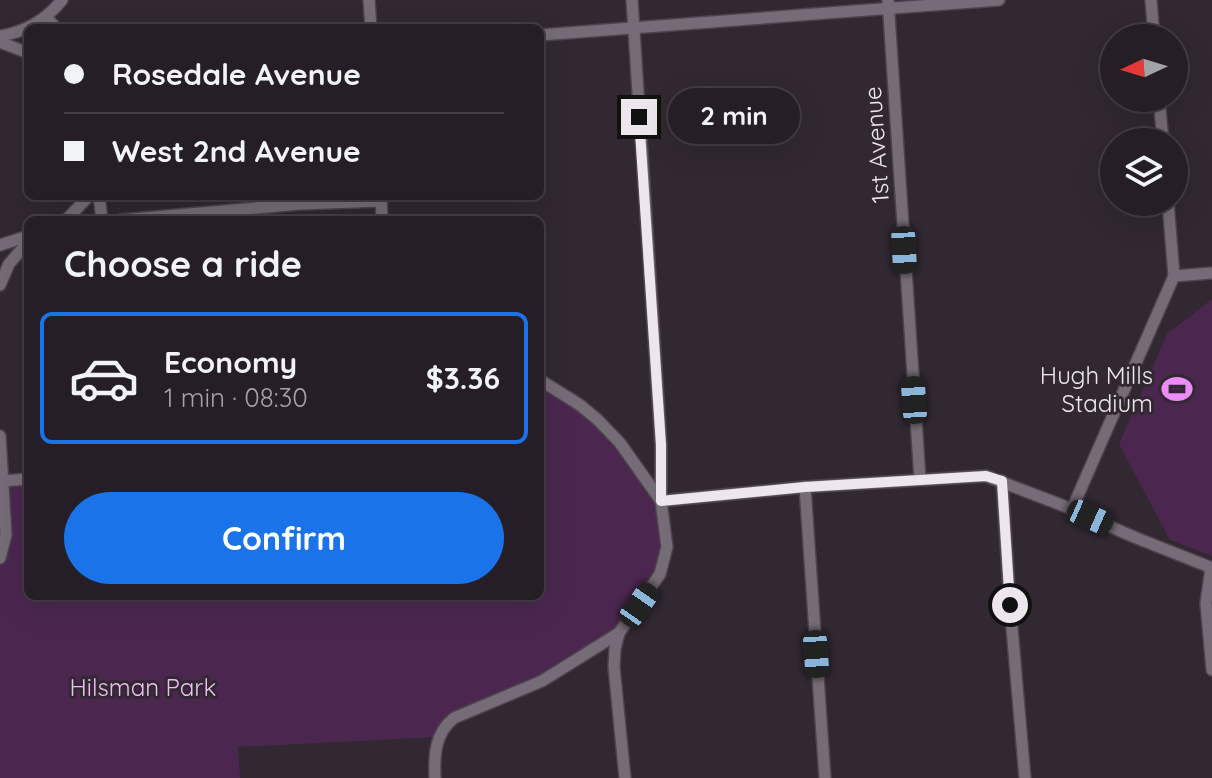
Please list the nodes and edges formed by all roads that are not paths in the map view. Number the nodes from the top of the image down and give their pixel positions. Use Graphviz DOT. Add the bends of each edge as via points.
graph roads {
  1 [pos="62,0"];
  2 [pos="369,0"];
  3 [pos="632,0"];
  4 [pos="999,0"];
  5 [pos="1151,0"];
  6 [pos="889,4"];
  7 [pos="46,17"];
  8 [pos="33,24"];
  9 [pos="52,24"];
  10 [pos="371,24"];
  11 [pos="1153,24"];
  12 [pos="633,28"];
  13 [pos="24,29"];
  14 [pos="544,35"];
  15 [pos="0,39"];
  16 [pos="24,51"];
  17 [pos="85,200"];
  18 [pos="365,200"];
  19 [pos="70,216"];
  20 [pos="166,216"];
  21 [pos="1169,216"];
  22 [pos="24,237"];
  23 [pos="0,245"];
  24 [pos="24,247"];
  25 [pos="1212,273"];
  26 [pos="1174,276"];
  27 [pos="0,285"];
  28 [pos="544,382"];
  29 [pos="0,436"];
  30 [pos="24,479"];
  31 [pos="920,479"];
  32 [pos="3,481"];
  33 [pos="1002,481"];
  34 [pos="805,487"];
  35 [pos="661,501"];
  36 [pos="1072,509"];
  37 [pos="2,542"];
  38 [pos="0,558"];
  39 [pos="1212,568"];
  40 [pos="619,633"];
  41 [pos="1212,670"];
  42 [pos="435,778"];
  43 [pos="625,778"];
  44 [pos="825,778"];
  45 [pos="1025,778"];
  1 -- 7 [label="street"];
  2 -- 10 [label="street"];
  3 -- 12 [label="street"];
  4 -- 6 [label="street"];
  5 -- 11 [label="street"];
  6 -- 12 [label="street"];
  6 -- 31 [label="street, 1st Avenue"];
  7 -- 8 [label="street"];
  7 -- 9 [label="street"];
  12 -- 14 [label="street"];
  12 -- 35 [label="street"];
  13 -- 15 [label="street"];
  15 -- 16 [label="street"];
  17 -- 19 [label="street"];
  18 -- 20 [label="street"];
  21 -- 26 [label="street"];
  22 -- 23 [label="street"];
  24 -- 27 [label="street"];
  25 -- 26 [label="street"];
  26 -- 36 [label="street"];
  28 -- 35 [label="street" via="598,420"];
  29 -- 32 [label="street"];
  30 -- 32 [label="street"];
  31 -- 33 [label="street" via="977,475"];
  31 -- 34 [label="street"];
  32 -- 37 [label="street"];
  33 -- 36 [label="street"];
  33 -- 45 [label="street"];
  34 -- 35 [label="street"];
  34 -- 44 [label="street"];
  35 -- 40 [label="street" via="667,547 660,574"];
  36 -- 39 [label="street"];
  37 -- 38 [label="street"];
  39 -- 41 [label="street" via="1206,603"];
  40 -- 42 [label="street" via="542,681 454,718 442,730"];
  40 -- 43 [label="street" via="614,667"];
}
